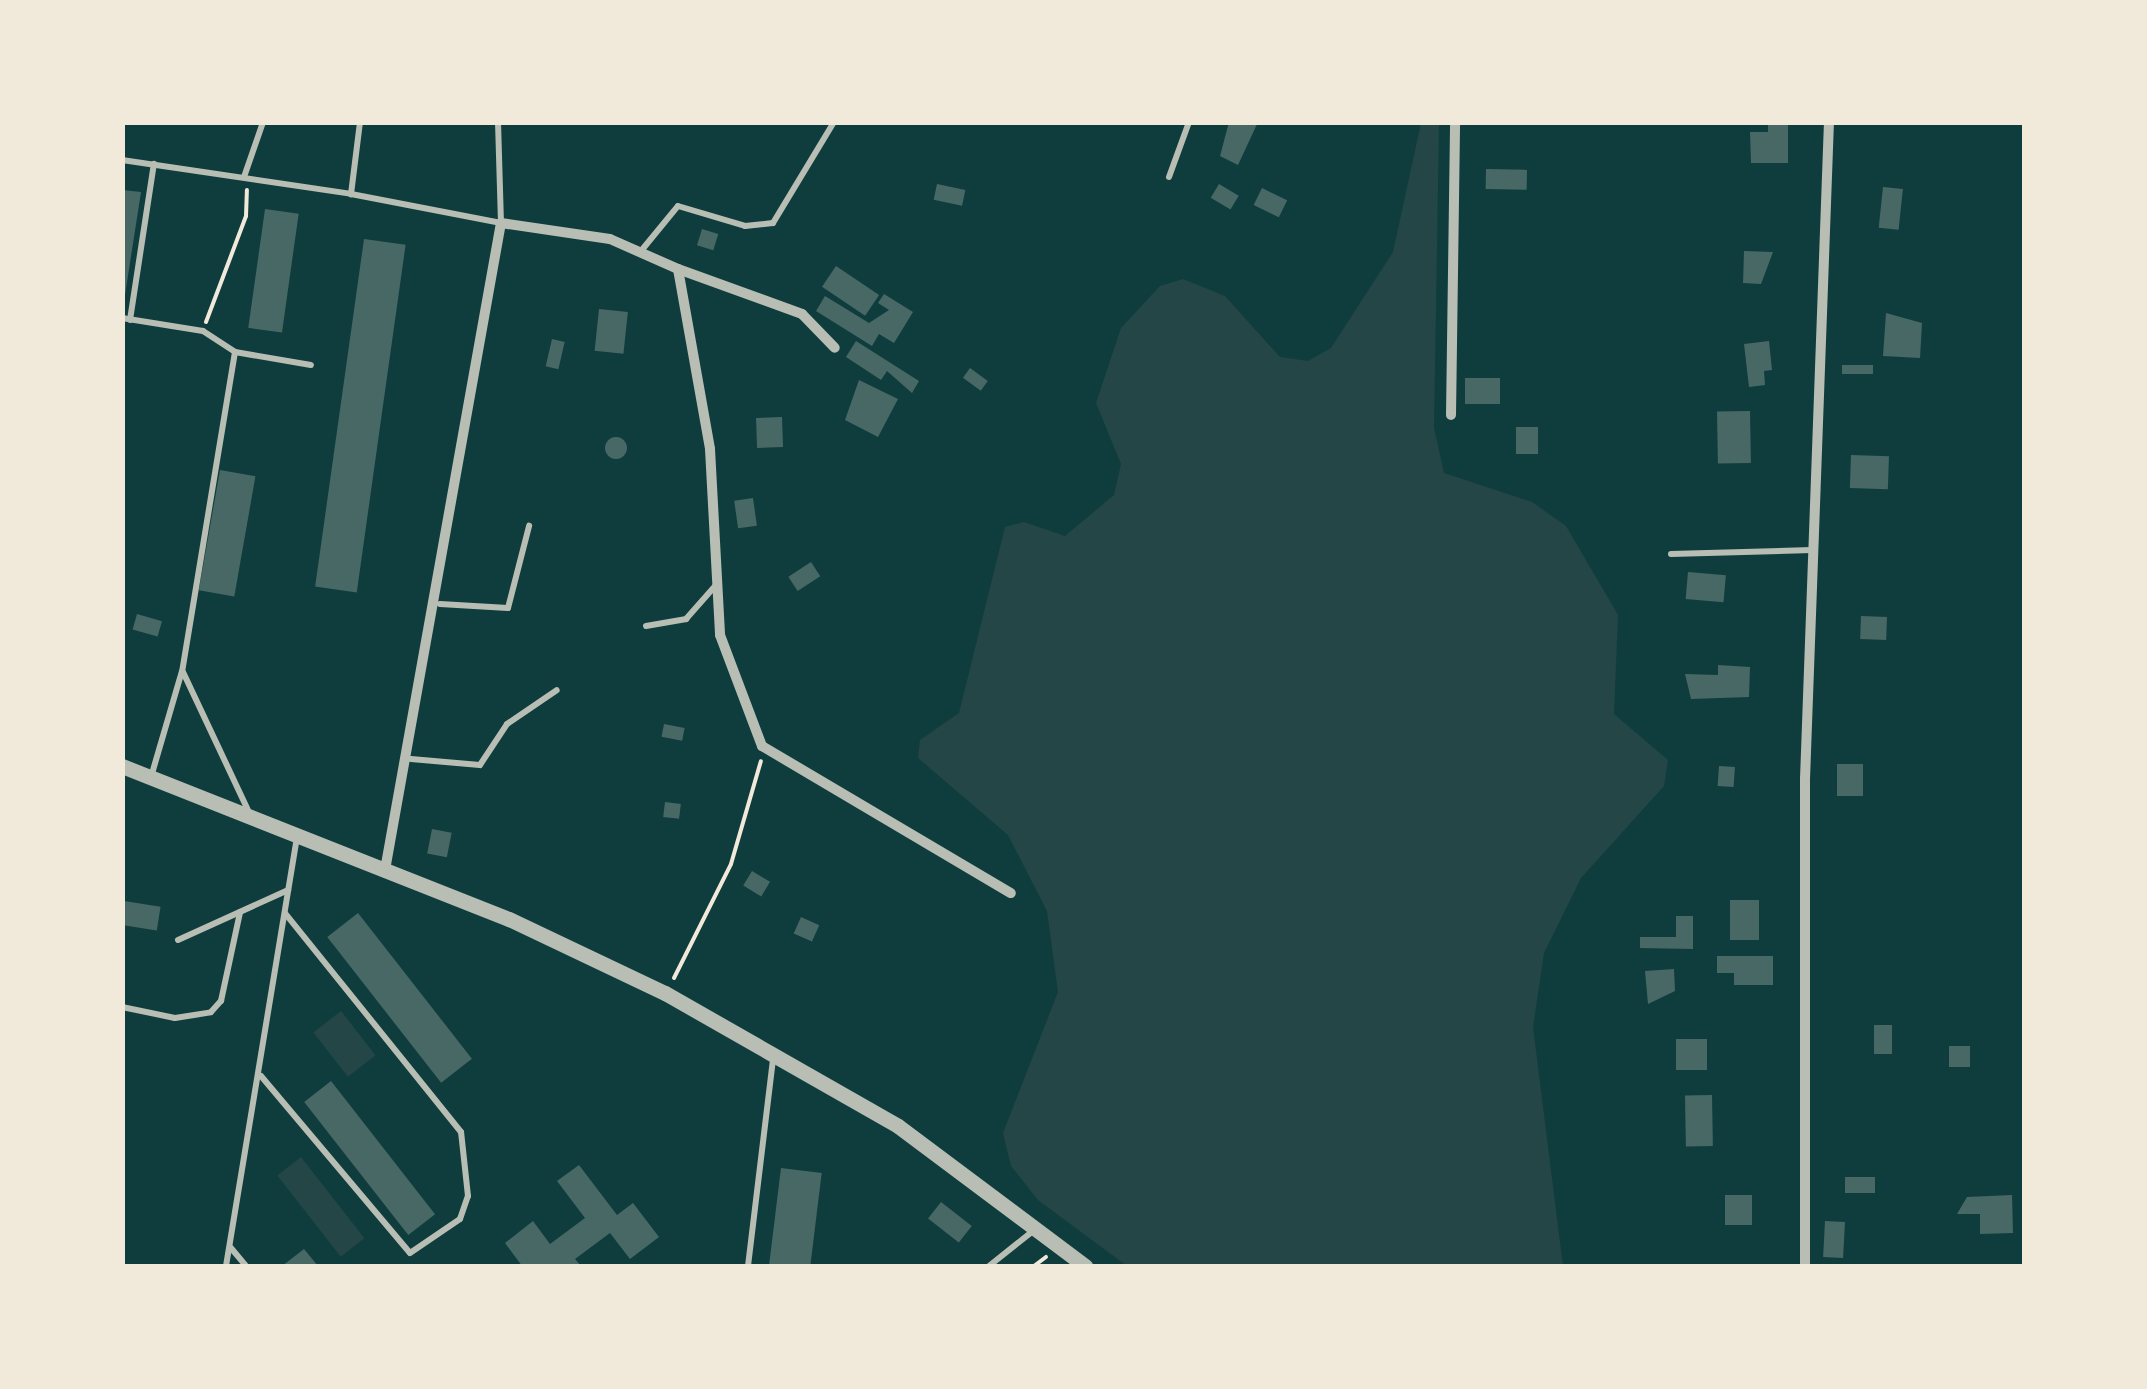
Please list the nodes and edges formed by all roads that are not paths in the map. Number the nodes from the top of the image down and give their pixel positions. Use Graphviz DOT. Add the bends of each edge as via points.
graph roads {
  1 [pos="263,122"];
  2 [pos="360,122"];
  3 [pos="498,122"];
  4 [pos="834,122"];
  5 [pos="1189,122"];
  6 [pos="1454,122"];
  7 [pos="1830,122"];
  8 [pos="122,160"];
  9 [pos="154,164"];
  10 [pos="244,177"];
  11 [pos="1170,177"];
  12 [pos="351,194"];
  13 [pos="501,223"];
  14 [pos="642,250"];
  15 [pos="678,269"];
  16 [pos="126,319"];
  17 [pos="834,348"];
  18 [pos="235,352"];
  19 [pos="312,365"];
  20 [pos="1451,415"];
  21 [pos="528,526"];
  22 [pos="1812,550"];
  23 [pos="1671,554"];
  24 [pos="716,584"];
  25 [pos="440,604"];
  26 [pos="646,626"];
  27 [pos="182,671"];
  28 [pos="557,690"];
  29 [pos="411,759"];
  30 [pos="122,766"];
  31 [pos="151,778"];
  32 [pos="251,818"];
  33 [pos="297,835"];
  34 [pos="385,870"];
  35 [pos="289,890"];
  36 [pos="1011,893"];
  37 [pos="240,912"];
  38 [pos="286,914"];
  39 [pos="178,940"];
  40 [pos="122,1006"];
  41 [pos="774,1052"];
  42 [pos="261,1076"];
  43 [pos="1034,1230"];
  44 [pos="230,1247"];
  45 [pos="1078,1265"];
  46 [pos="226,1266"];
  47 [pos="246,1266"];
  48 [pos="748,1266"];
  49 [pos="989,1266"];
  50 [pos="1805,1266"];
  1 -- 10 [label="lane"];
  2 -- 12 [label="lane"];
  3 -- 13 [label="lane"];
  4 -- 14 [label="lane" via="773,223 745,226 678,206"];
  5 -- 11 [label="lane"];
  6 -- 20 [label="street"];
  7 -- 22 [label="street"];
  8 -- 9 [label="lane"];
  9 -- 10 [label="lane"];
  9 -- 16 [label="lane"];
  10 -- 12 [label="lane"];
  12 -- 13 [label="lane"];
  13 -- 14 [label="street"];
  13 -- 25 [label="street"];
  14 -- 15 [label="street"];
  15 -- 17 [label="street" via="802,314"];
  15 -- 24 [label="street" via="710,449"];
  16 -- 18 [label="lane" via="203,331"];
  18 -- 19 [label="lane"];
  18 -- 27 [label="lane"];
  21 -- 25 [label="lane" via="508,608"];
  22 -- 23 [label="lane"];
  22 -- 50 [label="street"];
  24 -- 26 [label="lane" via="686,619"];
  24 -- 36 [label="street" via="720,635 762,746"];
  25 -- 29 [label="street"];
  27 -- 31 [label="lane"];
  27 -- 32 [label="lane"];
  28 -- 29 [label="lane" via="507,724 480,766"];
  29 -- 34 [label="street"];
  30 -- 31 [label="street"];
  31 -- 32 [label="street"];
  32 -- 33 [label="street"];
  33 -- 34 [label="street"];
  33 -- 35 [label="lane"];
  34 -- 41 [label="street" via="665,993"];
  35 -- 37 [label="lane"];
  35 -- 38 [label="lane"];
  37 -- 39 [label="lane"];
  37 -- 40 [label="lane" via="221,1001 211,1012 175,1018"];
  38 -- 42 [label="lane"];
  38 -- 42 [label="lane" via="461,1132 468,1196 460,1219 410,1253"];
  41 -- 43 [label="street" via="898,1126"];
  41 -- 48 [label="lane"];
  42 -- 44 [label="lane"];
  43 -- 45 [label="street"];
  43 -- 49 [label="lane"];
  44 -- 46 [label="lane"];
  44 -- 47 [label="lane"];
}
